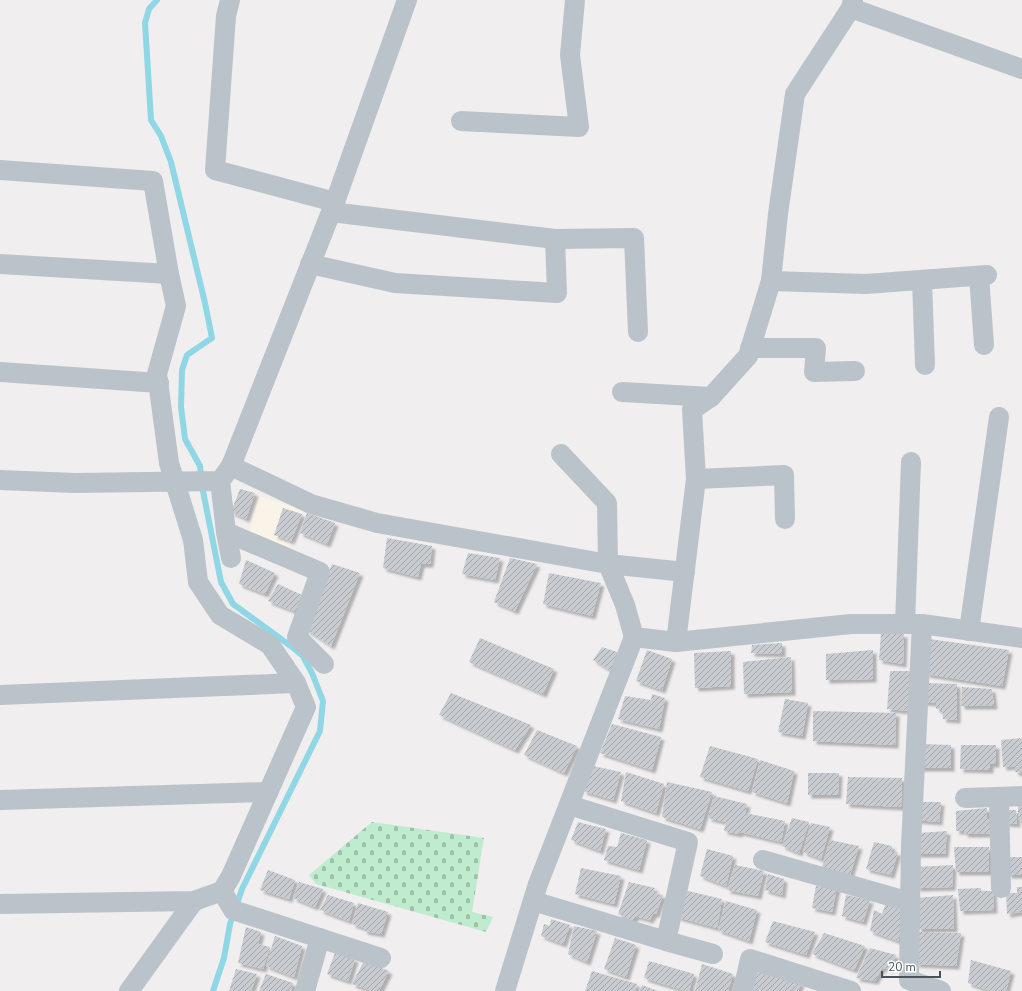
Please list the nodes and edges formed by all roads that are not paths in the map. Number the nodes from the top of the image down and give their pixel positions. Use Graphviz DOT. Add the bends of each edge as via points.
graph roads {
  1 [pos="230,0"];
  2 [pos="407,0"];
  3 [pos="575,0"];
  4 [pos="852,3"];
  5 [pos="1022,69"];
  6 [pos="461,121"];
  7 [pos="0,170"];
  8 [pos="333,207"];
  9 [pos="555,239"];
  10 [pos="0,264"];
  11 [pos="310,264"];
  12 [pos="169,274"];
  13 [pos="922,280"];
  14 [pos="771,281"];
  15 [pos="638,332"];
  16 [pos="984,345"];
  17 [pos="750,348"];
  18 [pos="925,365"];
  19 [pos="855,371"];
  20 [pos="0,372"];
  21 [pos="159,383"];
  22 [pos="622,392"];
  23 [pos="711,397"];
  24 [pos="999,417"];
  25 [pos="561,454"];
  26 [pos="912,462"];
  27 [pos="225,473"];
  28 [pos="696,479"];
  29 [pos="0,480"];
  30 [pos="174,481"];
  31 [pos="785,519"];
  32 [pos="226,532"];
  33 [pos="230,558"];
  34 [pos="608,564"];
  35 [pos="685,572"];
  36 [pos="914,624"];
  37 [pos="969,631"];
  38 [pos="634,637"];
  39 [pos="1022,638"];
  40 [pos="676,642"];
  41 [pos="324,664"];
  42 [pos="296,683"];
  43 [pos="0,695"];
  44 [pos="268,792"];
  45 [pos="1022,796"];
  46 [pos="999,797"];
  47 [pos="965,798"];
  48 [pos="0,800"];
  49 [pos="569,805"];
  50 [pos="763,860"];
  51 [pos="1001,888"];
  52 [pos="222,891"];
  53 [pos="194,900"];
  54 [pos="533,901"];
  55 [pos="910,902"];
  56 [pos="0,904"];
  57 [pos="320,938"];
  58 [pos="666,940"];
  59 [pos="713,954"];
  60 [pos="381,958"];
  61 [pos="908,985"];
  62 [pos="129,991"];
  63 [pos="305,991"];
  64 [pos="505,991"];
  65 [pos="743,991"];
  66 [pos="851,991"];
  67 [pos="940,991"];
  1 -- 8 [label="street" via="226,16 215,170"];
  2 -- 8 [label="street"];
  3 -- 6 [label="street" via="570,55 578,127"];
  4 -- 5 [label="street"];
  4 -- 14 [label="street" via="795,94"];
  7 -- 12 [label="street" via="154,181"];
  8 -- 9 [label="street"];
  8 -- 11 [label="street"];
  9 -- 11 [label="street" via="557,293 395,284"];
  9 -- 15 [label="street" via="634,238"];
  10 -- 12 [label="street"];
  11 -- 27 [label="street"];
  12 -- 21 [label="street" via="176,306 157,374"];
  13 -- 14 [label="street" via="866,284"];
  13 -- 16 [label="street" via="983,275"];
  13 -- 18 [label="street"];
  14 -- 17 [label="street"];
  17 -- 19 [label="street" via="816,348 814,372"];
  17 -- 23 [label="street" via="748,356"];
  20 -- 21 [label="street"];
  21 -- 30 [label="street" via="169,464"];
  22 -- 23 [label="street"];
  23 -- 28 [label="street" via="692,410"];
  24 -- 37 [label="street"];
  25 -- 34 [label="street" via="607,504"];
  26 -- 36 [label="street"];
  27 -- 30 [label="street"];
  27 -- 32 [label="street"];
  27 -- 34 [label="street" via="311,504 377,522"];
  28 -- 31 [label="street" via="784,475"];
  28 -- 35 [label="street"];
  29 -- 30 [label="street" via="75,483"];
  30 -- 42 [label="street" via="193,540 198,582 220,615 270,645"];
  32 -- 33 [label="street"];
  32 -- 41 [label="street" via="320,572 297,637"];
  34 -- 35 [label="street"];
  34 -- 38 [label="street" via="625,605"];
  35 -- 40 [label="street"];
  36 -- 37 [label="street"];
  36 -- 40 [label="street" via="851,624"];
  36 -- 55 [label="street"];
  37 -- 39 [label="street"];
  38 -- 40 [label="street"];
  38 -- 49 [label="street"];
  42 -- 43 [label="street"];
  42 -- 44 [label="street" via="306,707"];
  44 -- 48 [label="street"];
  44 -- 52 [label="street"];
  45 -- 46 [label="street"];
  46 -- 47 [label="street"];
  46 -- 51 [label="street"];
  49 -- 54 [label="street"];
  49 -- 58 [label="street" via="688,842"];
  50 -- 55 [label="street"];
  52 -- 53 [label="street"];
  52 -- 57 [label="street" via="233,910"];
  53 -- 56 [label="street"];
  53 -- 62 [label="street"];
  54 -- 58 [label="street"];
  54 -- 64 [label="street"];
  55 -- 61 [label="street"];
  57 -- 60 [label="street"];
  57 -- 63 [label="street"];
  58 -- 59 [label="street"];
  61 -- 67 [label="street"];
  65 -- 66 [label="street" via="750,959"];
}
